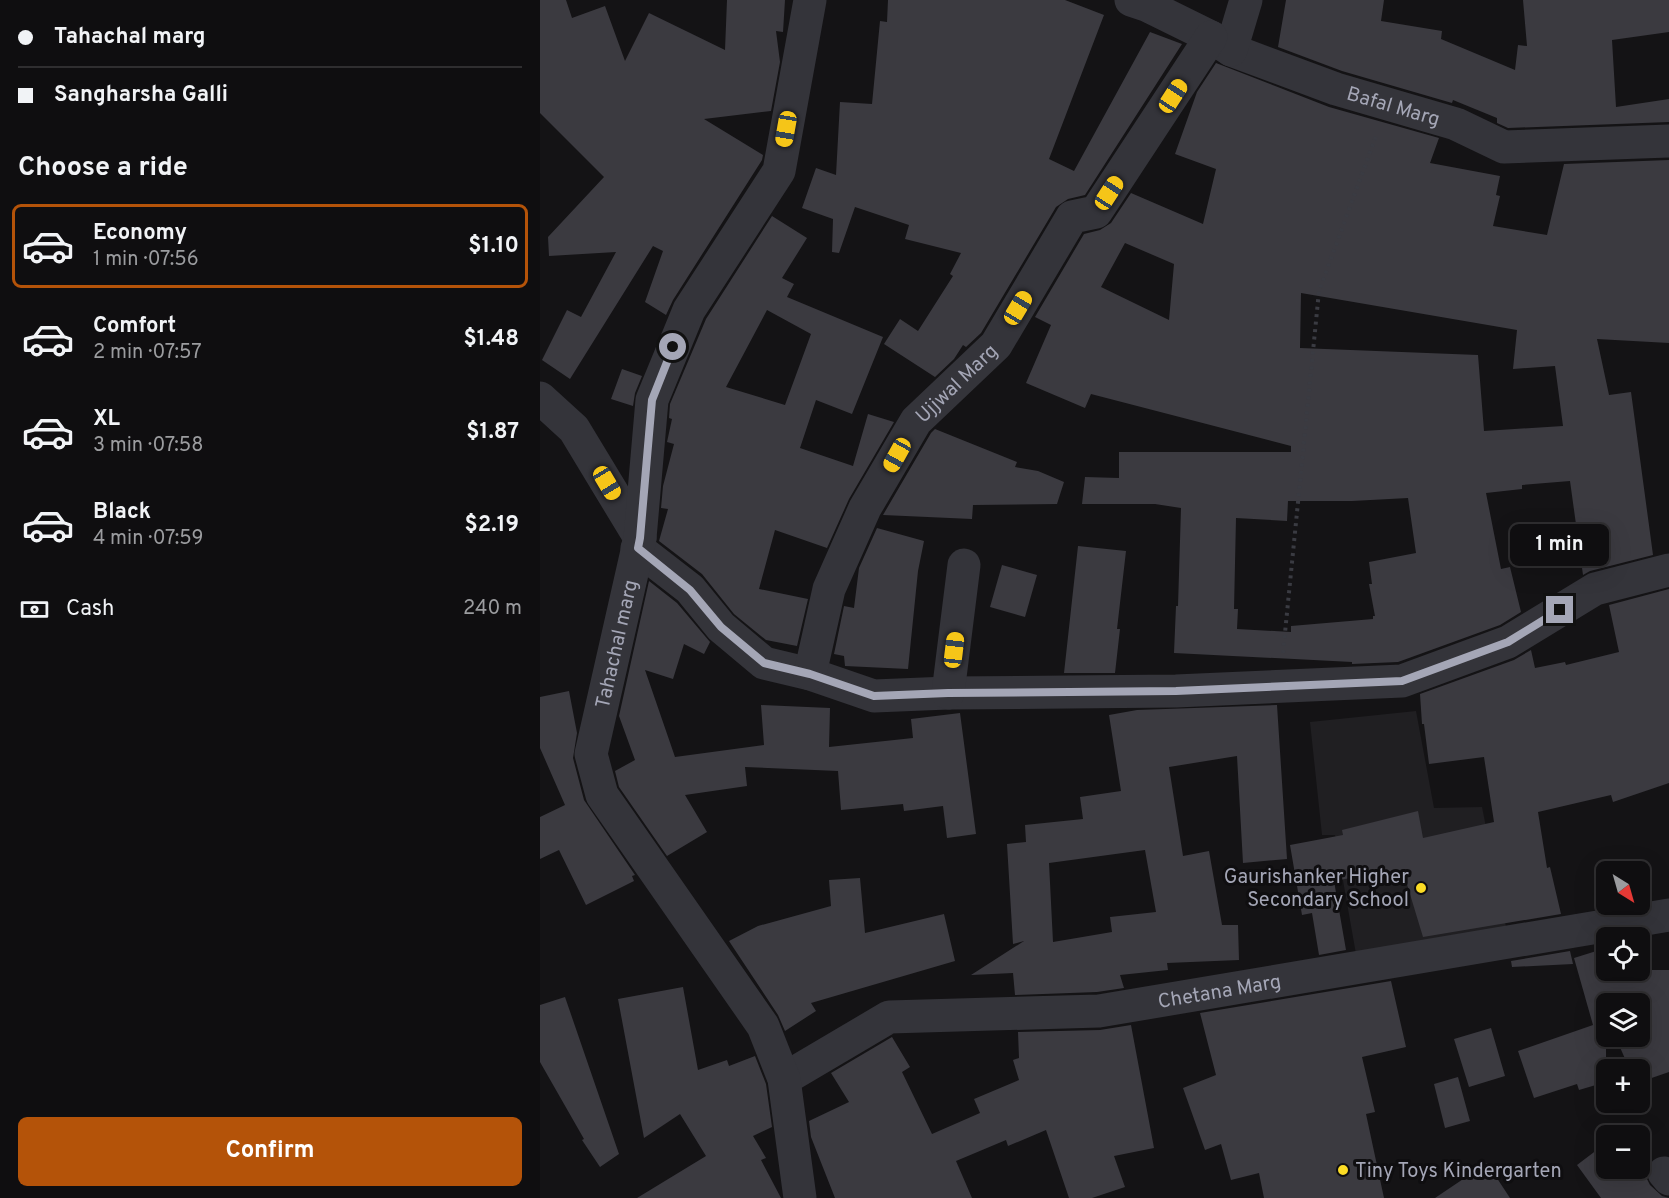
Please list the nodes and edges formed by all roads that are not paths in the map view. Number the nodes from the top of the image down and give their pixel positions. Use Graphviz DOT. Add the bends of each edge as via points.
graph roads {
  1 [pos="810,0"];
  2 [pos="1131,0"];
  3 [pos="1246,0"];
  4 [pos="1221,44"];
  5 [pos="1669,141"];
  6 [pos="540,398"];
  7 [pos="639,543"];
  8 [pos="964,565"];
  9 [pos="1669,570"];
  10 [pos="810,674"];
  11 [pos="948,693"];
  12 [pos="1669,915"];
  13 [pos="784,1079"];
  14 [pos="800,1198"];
  1 -- 7 [label="street, Tahachal marg" via="779,171 689,310 652,400"];
  2 -- 4 [label="street, Bafal Marg"];
  3 -- 4 [label="street, Ujjwal Marg"];
  4 -- 5 [label="street, Bafal Marg" via="1336,89 1456,124 1504,147"];
  4 -- 10 [label="street, Ujjwal Marg" via="1096,212 1072,217 996,345 916,421 865,508 829,589"];
  6 -- 7 [label="street" via="574,429"];
  7 -- 10 [label="street" via="690,590 721,627 764,663"];
  7 -- 13 [label="street, Tahachal marg" via="591,754 602,795 764,1026"];
  8 -- 11 [label="street"];
  9 -- 11 [label="street" via="1595,589 1508,642 1402,681 1176,691"];
  10 -- 11 [label="street" via="874,696"];
  12 -- 13 [label="street, Chetana Marg" via="1099,1011 888,1017"];
  13 -- 14 [label="street, Tahachal marg"];
}
